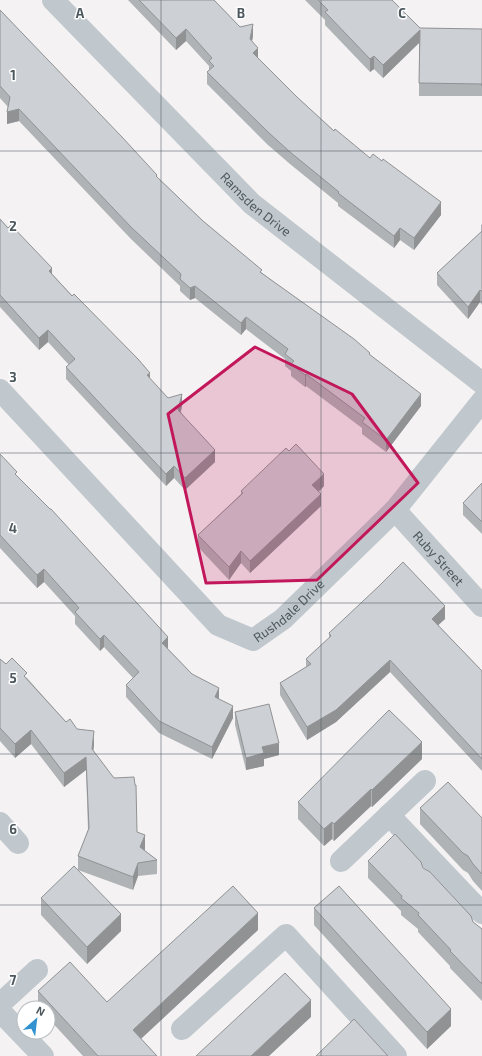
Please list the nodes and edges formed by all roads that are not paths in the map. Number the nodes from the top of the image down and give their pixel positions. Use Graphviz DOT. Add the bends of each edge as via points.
graph roads {
  1 [pos="53,0"];
  2 [pos="482,382"];
  3 [pos="0,390"];
  4 [pos="482,401"];
  5 [pos="395,510"];
  6 [pos="482,606"];
  7 [pos="424,781"];
  8 [pos="389,815"];
  9 [pos="0,823"];
  10 [pos="18,842"];
  11 [pos="341,861"];
  12 [pos="482,913"];
  13 [pos="37,970"];
  14 [pos="0,1004"];
  15 [pos="0,1011"];
  16 [pos="182,1029"];
  17 [pos="42,1056"];
  18 [pos="396,1056"];
  1 -- 2 [label="street, Ramsden Drive" via="252,204"];
  3 -- 5 [label="street, Rushdale Drive" via="218,625 253,640 283,619"];
  4 -- 5 [label="street, Rushdale Drive"];
  5 -- 6 [label="street, Ruby Street"];
  7 -- 8 [label="street"];
  8 -- 11 [label="street"];
  8 -- 12 [label="street"];
  9 -- 10 [label="street"];
  13 -- 14 [label="street"];
  15 -- 17 [label="street"];
  16 -- 18 [label="street" via="286,935"];
}
